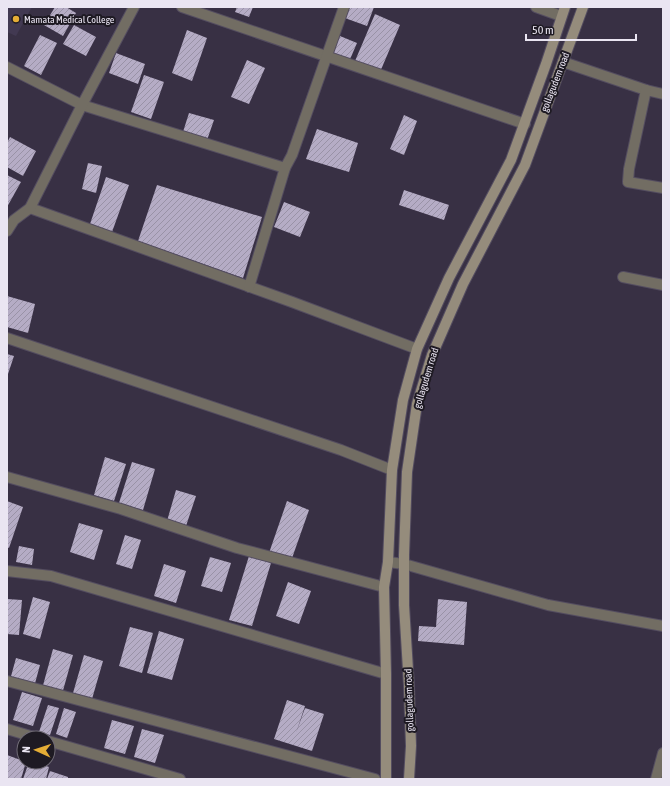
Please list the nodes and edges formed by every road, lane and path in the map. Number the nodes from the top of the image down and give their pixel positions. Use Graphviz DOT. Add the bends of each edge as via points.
graph roads {
  1 [pos="134,7"];
  2 [pos="182,7"];
  3 [pos="344,7"];
  4 [pos="536,7"];
  5 [pos="583,7"];
  6 [pos="563,11"];
  7 [pos="327,56"];
  8 [pos="563,62"];
  9 [pos="7,67"];
  10 [pos="646,90"];
  11 [pos="663,94"];
  12 [pos="82,105"];
  13 [pos="525,124"];
  14 [pos="285,168"];
  15 [pos="663,188"];
  16 [pos="30,208"];
  17 [pos="11,218"];
  18 [pos="7,231"];
  19 [pos="623,277"];
  20 [pos="663,285"];
  21 [pos="249,287"];
  22 [pos="7,338"];
  23 [pos="417,349"];
  24 [pos="392,470"];
  25 [pos="7,477"];
  26 [pos="388,562"];
  27 [pos="404,564"];
  28 [pos="7,570"];
  29 [pos="384,587"];
  30 [pos="663,626"];
  31 [pos="386,674"];
  32 [pos="7,681"];
  33 [pos="56,743"];
  34 [pos="663,753"];
  35 [pos="180,779"];
  36 [pos="375,779"];
  37 [pos="386,779"];
  38 [pos="409,779"];
  39 [pos="656,779"];
  1 -- 12 [label="street"];
  2 -- 7 [label="street"];
  3 -- 7 [label="street"];
  4 -- 6 [label="street"];
  5 -- 8 [label="street, gollagudem road"];
  6 -- 13 [label="street, gollagudem road"];
  7 -- 13 [label="street"];
  7 -- 14 [label="street"];
  8 -- 10 [label="street"];
  8 -- 27 [label="street, gollagudem road" via="525,165 462,284 432,355 417,404 407,472"];
  9 -- 12 [label="street"];
  10 -- 11 [label="street"];
  10 -- 15 [label="street" via="628,182"];
  12 -- 14 [label="street"];
  12 -- 16 [label="street"];
  13 -- 23 [label="street, gollagudem road" via="511,160 449,278"];
  14 -- 21 [label="street"];
  16 -- 17 [label="street"];
  16 -- 21 [label="street"];
  17 -- 18 [label="street"];
  19 -- 20 [label="street"];
  21 -- 23 [label="street"];
  22 -- 24 [label="street" via="341,450"];
  23 -- 24 [label="street, gollagudem road" via="403,400"];
  24 -- 26 [label="street, gollagudem road"];
  25 -- 29 [label="street" via="122,509 237,548"];
  26 -- 27 [label="street"];
  26 -- 29 [label="street, gollagudem road"];
  27 -- 30 [label="street" via="548,605"];
  27 -- 38 [label="street, gollagudem road" via="404,605 410,686"];
  28 -- 31 [label="street" via="51,576"];
  29 -- 31 [label="street, gollagudem road"];
  31 -- 37 [label="street, gollagudem road"];
  32 -- 36 [label="street"];
  33 -- 35 [label="street"];
  34 -- 39 [label="street"];
}
